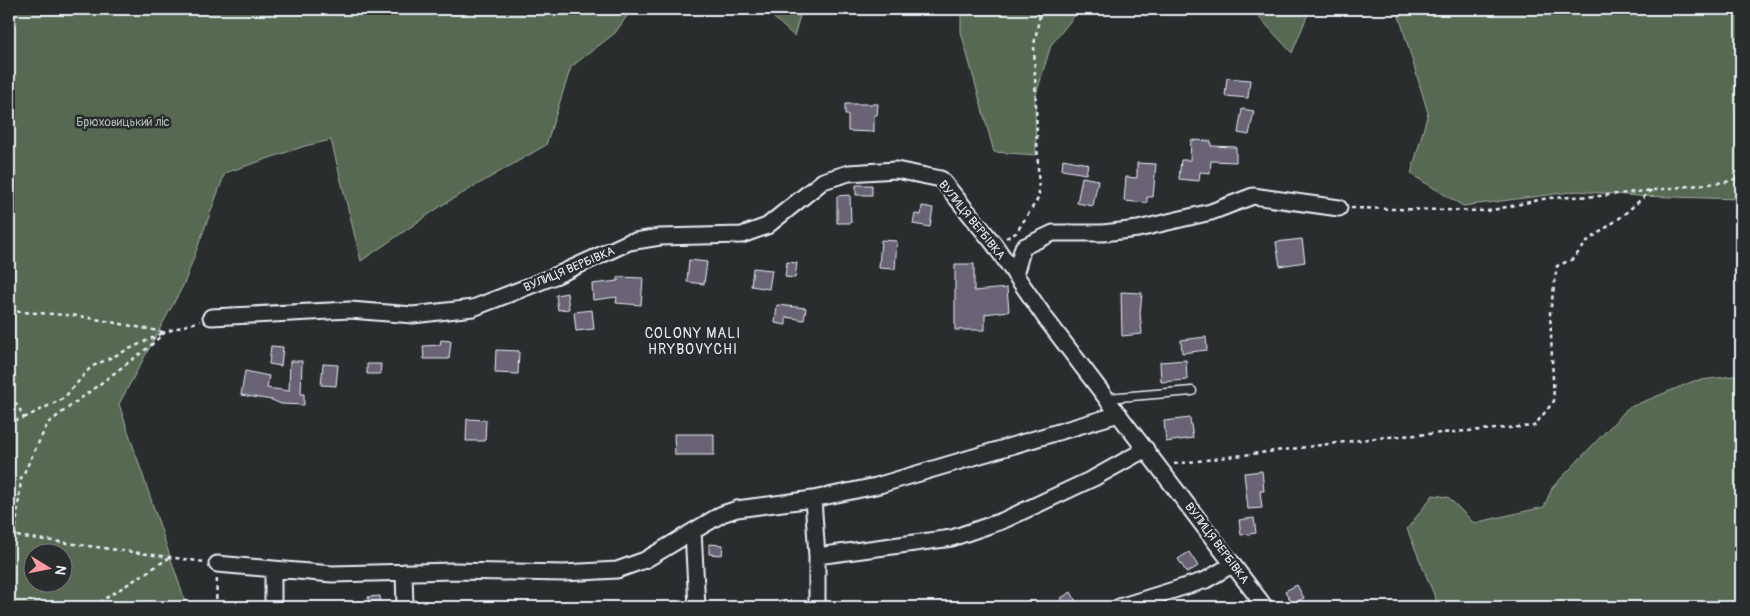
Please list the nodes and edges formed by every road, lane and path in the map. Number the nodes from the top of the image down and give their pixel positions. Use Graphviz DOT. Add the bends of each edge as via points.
graph roads {
  1 [pos="1041,9"];
  2 [pos="1741,177"];
  3 [pos="1654,188"];
  4 [pos="1339,208"];
  5 [pos="1016,233"];
  6 [pos="1015,275"];
  7 [pos="9,311"];
  8 [pos="211,317"];
  9 [pos="165,332"];
  10 [pos="1192,392"];
  11 [pos="9,397"];
  12 [pos="1107,398"];
  13 [pos="1119,414"];
  14 [pos="24,418"];
  15 [pos="9,422"];
  16 [pos="1146,449"];
  17 [pos="1159,467"];
  18 [pos="813,499"];
  19 [pos="693,531"];
  20 [pos="9,535"];
  21 [pos="15,536"];
  22 [pos="818,556"];
  23 [pos="170,557"];
  24 [pos="217,564"];
  25 [pos="1233,564"];
  26 [pos="274,569"];
  27 [pos="404,572"];
  28 [pos="92,607"];
  29 [pos="216,607"];
  30 [pos="273,607"];
  31 [pos="405,607"];
  32 [pos="697,607"];
  33 [pos="817,607"];
  34 [pos="1119,607"];
  35 [pos="1265,607"];
  1 -- 5 [label="path" via="1034,45 1039,197"];
  2 -- 3 [label="path" via="1726,182"];
  3 -- 4 [label="path" via="1600,196 1548,198 1488,211"];
  3 -- 17 [label="path" via="1589,240 1573,259 1557,266 1550,313 1554,401 1534,426 1376,438"];
  4 -- 6 [label="street" via="1253,196 1211,212 1138,229 1054,233 1023,247"];
  6 -- 8 [label="street, ВУЛИЦЯ ВЕРБІВКА" via="941,178 896,170 864,171 823,181 767,226 742,236 660,237 629,242 578,267 473,308 413,315 350,310"];
  6 -- 12 [label="street, ВУЛИЦЯ ВЕРБІВКА"];
  7 -- 9 [label="path" via="80,316"];
  8 -- 9 [label="path"];
  9 -- 14 [label="path" via="91,367 64,398"];
  9 -- 21 [label="path" via="48,423 21,479"];
  10 -- 12 [label="lane"];
  11 -- 14 [label="path"];
  12 -- 13 [label="street, ВУЛИЦЯ ВЕРБІВКА"];
  13 -- 16 [label="street, ВУЛИЦЯ ВЕРБІВКА"];
  13 -- 18 [label="street" via="876,486"];
  14 -- 15 [label="path"];
  16 -- 17 [label="street, ВУЛИЦЯ ВЕРБІВКА"];
  16 -- 22 [label="street" via="1094,478 1002,521 952,538"];
  17 -- 25 [label="street, ВУЛИЦЯ ВЕРБІВКА"];
  18 -- 19 [label="street" via="737,508"];
  18 -- 22 [label="street"];
  19 -- 27 [label="street" via="645,560 617,570 564,573"];
  19 -- 32 [label="street"];
  20 -- 21 [label="path"];
  21 -- 23 [label="path"];
  22 -- 33 [label="street"];
  23 -- 24 [label="path"];
  23 -- 28 [label="path"];
  24 -- 26 [label="street"];
  24 -- 29 [label="path"];
  25 -- 34 [label="street" via="1206,580"];
  25 -- 35 [label="street, ВУЛИЦЯ ВЕРБІВКА"];
  26 -- 27 [label="street" via="332,574"];
  26 -- 30 [label="street"];
  27 -- 31 [label="street"];
}
